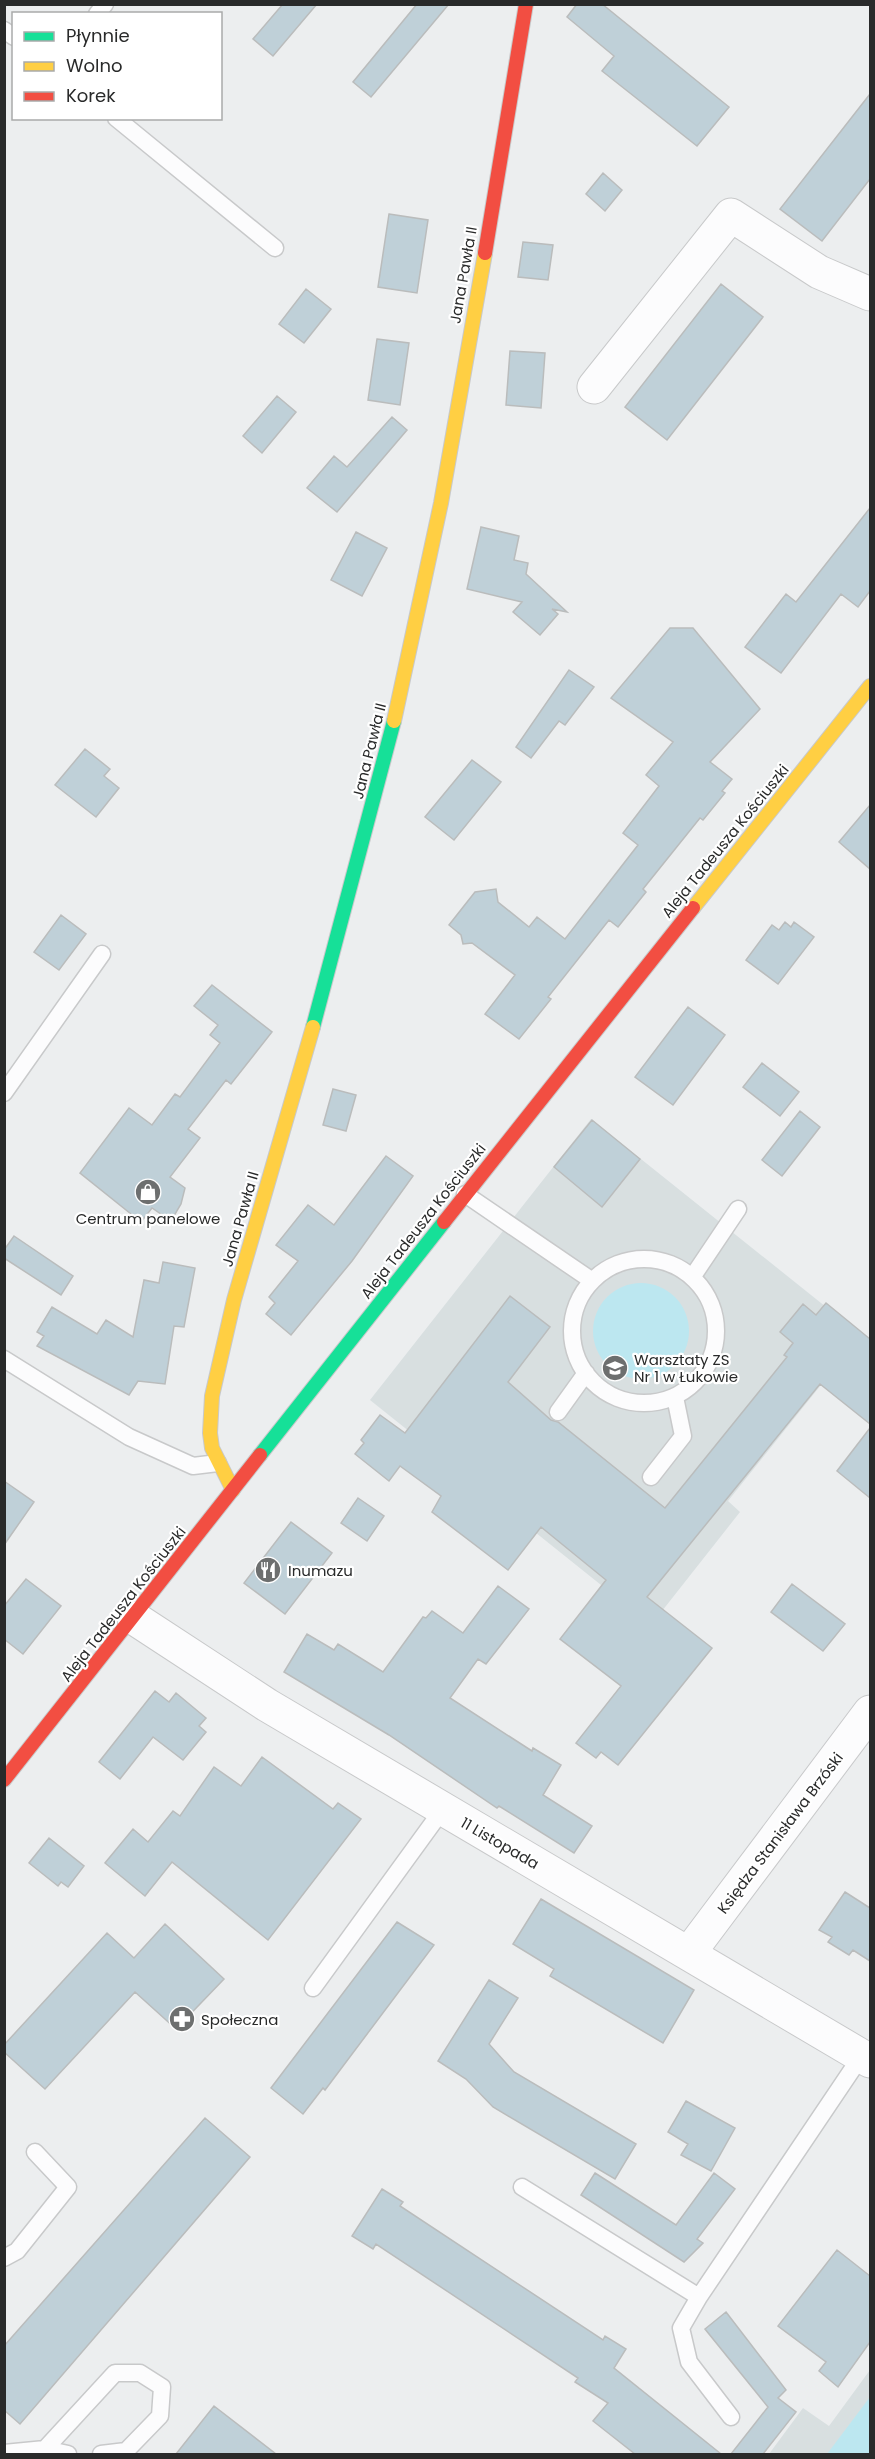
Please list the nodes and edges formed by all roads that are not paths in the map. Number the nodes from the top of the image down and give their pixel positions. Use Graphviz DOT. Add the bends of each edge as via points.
graph roads {
  1 [pos="526,4"];
  2 [pos="118,120"];
  3 [pos="275,248"];
  4 [pos="870,294"];
  5 [pos="594,387"];
  6 [pos="870,686"];
  7 [pos="102,954"];
  8 [pos="4,1093"];
  9 [pos="465,1194"];
  10 [pos="738,1209"];
  11 [pos="693,1276"];
  12 [pos="591,1280"];
  13 [pos="4,1359"];
  14 [pos="586,1373"];
  15 [pos="675,1397"];
  16 [pos="558,1412"];
  17 [pos="218,1463"];
  18 [pos="651,1477"];
  19 [pos="233,1490"];
  20 [pos="134,1618"];
  21 [pos="870,1712"];
  22 [pos="4,1780"];
  23 [pos="443,1809"];
  24 [pos="689,1953"];
  25 [pos="313,1988"];
  26 [pos="866,2058"];
  27 [pos="35,2152"];
  28 [pos="522,2187"];
  29 [pos="4,2258"];
  30 [pos="699,2297"];
  31 [pos="731,2417"];
  32 [pos="45,2449"];
  33 [pos="4,2453"];
  34 [pos="68,2454"];
  35 [pos="101,2454"];
  1 -- 17 [label="street, Jana Pawła II" via="459,397 407,666 320,1003 234,1300 213,1399 211,1447"];
  2 -- 3 [label="lane"];
  4 -- 5 [label="street" via="819,272 731,215"];
  6 -- 9 [label="street, Aleja Tadeusza Kościuszki"];
  7 -- 8 [label="lane"];
  9 -- 12 [label="lane"];
  9 -- 19 [label="street, Aleja Tadeusza Kościuszki"];
  10 -- 11 [label="lane"];
  11 -- 12 [label="lane" via="660,1259 622,1260"];
  11 -- 15 [label="lane" via="710,1299 717,1327 713,1356 698,1380"];
  12 -- 14 [label="lane" via="575,1305 571,1333 577,1361"];
  13 -- 17 [label="lane" via="129,1437 194,1466"];
  14 -- 15 [label="lane" via="594,1384 618,1400 647,1404"];
  14 -- 16 [label="lane"];
  15 -- 18 [label="lane" via="683,1436"];
  17 -- 19 [label="street, Jana Pawła II"];
  19 -- 20 [label="street, Aleja Tadeusza Kościuszki"];
  20 -- 22 [label="street, Aleja Tadeusza Kościuszki"];
  20 -- 23 [label="street, 11 Listopada" via="267,1705"];
  21 -- 24 [label="street, Księdza Stanisława Brzóski"];
  23 -- 24 [label="street, 11 Listopada"];
  23 -- 25 [label="lane"];
  24 -- 26 [label="street, 11 Listopada"];
  26 -- 30 [label="lane"];
  27 -- 29 [label="lane" via="68,2187 17,2251"];
  28 -- 30 [label="lane"];
  30 -- 31 [label="lane" via="681,2328 688,2362"];
  32 -- 33 [label="lane"];
  32 -- 34 [label="lane"];
  32 -- 35 [label="lane" via="115,2373 140,2373 162,2387 160,2416 126,2451"];
}
